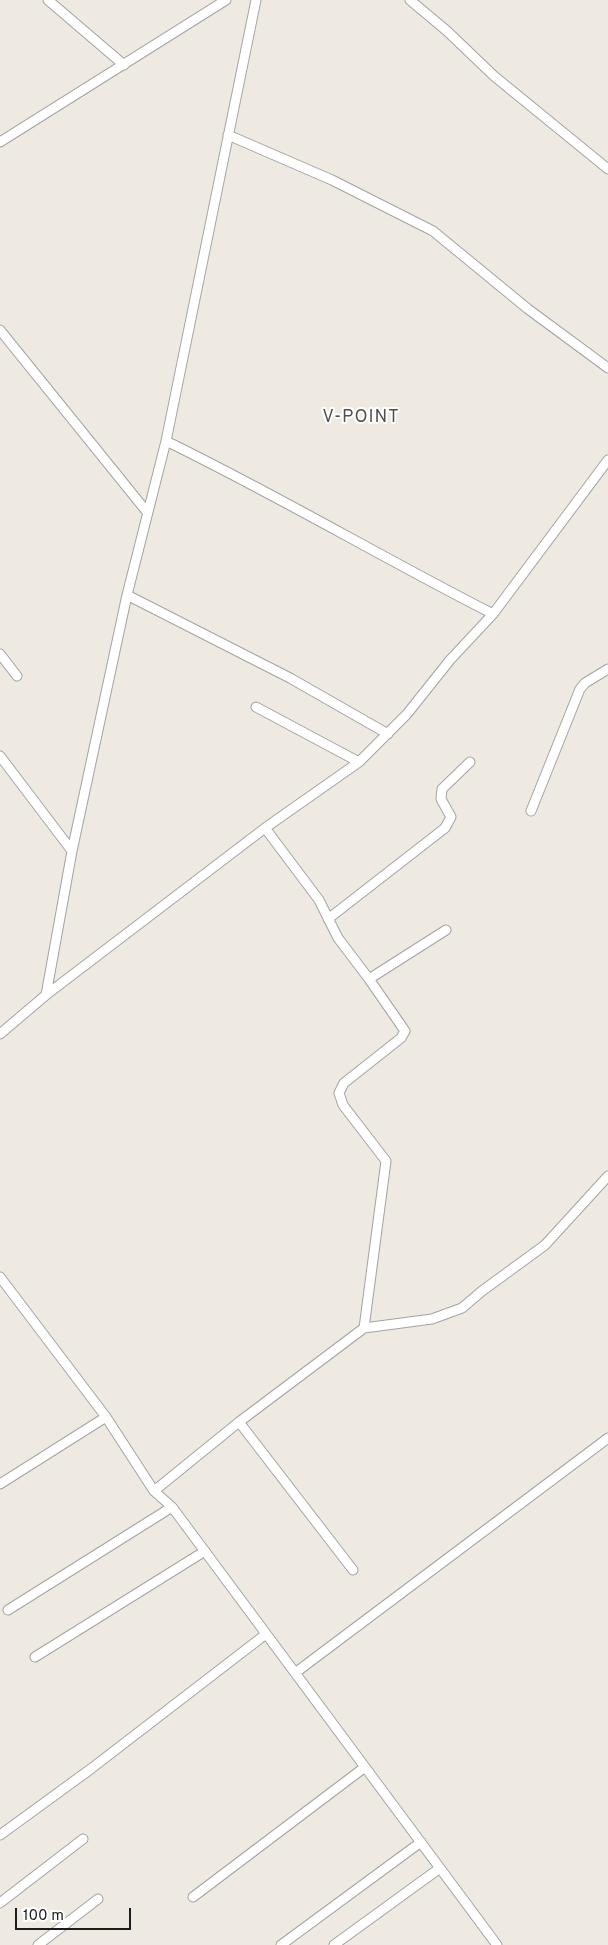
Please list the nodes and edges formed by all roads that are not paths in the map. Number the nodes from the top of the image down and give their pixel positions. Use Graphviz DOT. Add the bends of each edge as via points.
graph roads {
  1 [pos="48,0"];
  2 [pos="226,0"];
  3 [pos="256,0"];
  4 [pos="410,0"];
  5 [pos="124,65"];
  6 [pos="228,135"];
  7 [pos="0,142"];
  8 [pos="608,169"];
  9 [pos="0,330"];
  10 [pos="608,368"];
  11 [pos="166,441"];
  12 [pos="608,460"];
  13 [pos="147,512"];
  14 [pos="127,596"];
  15 [pos="493,614"];
  16 [pos="0,654"];
  17 [pos="608,669"];
  18 [pos="17,676"];
  19 [pos="256,707"];
  20 [pos="388,734"];
  21 [pos="0,756"];
  22 [pos="360,762"];
  23 [pos="470,762"];
  24 [pos="530,811"];
  25 [pos="264,828"];
  26 [pos="72,851"];
  27 [pos="328,919"];
  28 [pos="446,930"];
  29 [pos="369,979"];
  30 [pos="46,995"];
  31 [pos="0,1034"];
  32 [pos="608,1176"];
  33 [pos="0,1277"];
  34 [pos="364,1328"];
  35 [pos="106,1417"];
  36 [pos="239,1422"];
  37 [pos="608,1438"];
  38 [pos="0,1484"];
  39 [pos="154,1491"];
  40 [pos="172,1507"];
  41 [pos="205,1551"];
  42 [pos="353,1570"];
  43 [pos="8,1610"];
  44 [pos="266,1634"];
  45 [pos="35,1657"];
  46 [pos="295,1673"];
  47 [pos="365,1767"];
  48 [pos="0,1835"];
  49 [pos="83,1839"];
  50 [pos="421,1842"];
  51 [pos="440,1868"];
  52 [pos="193,1896"];
  53 [pos="98,1898"];
  54 [pos="0,1903"];
  55 [pos="38,1945"];
  56 [pos="281,1945"];
  57 [pos="334,1945"];
  58 [pos="496,1945"];
  1 -- 5 [label="street"];
  2 -- 5 [label="street"];
  3 -- 6 [label="street"];
  4 -- 8 [label="street" via="494,76"];
  5 -- 7 [label="street"];
  6 -- 10 [label="street" via="332,180 433,231 528,310"];
  6 -- 11 [label="street"];
  9 -- 13 [label="street"];
  11 -- 13 [label="street"];
  11 -- 15 [label="street" via="238,476 360,545"];
  12 -- 15 [label="street"];
  13 -- 14 [label="street"];
  14 -- 20 [label="street" via="290,678"];
  14 -- 26 [label="street"];
  15 -- 20 [label="street"];
  16 -- 18 [label="street"];
  17 -- 24 [label="street" via="584,683 580,690"];
  19 -- 22 [label="street"];
  20 -- 22 [label="street"];
  21 -- 26 [label="street"];
  22 -- 25 [label="street"];
  23 -- 27 [label="street" via="442,789 441,799 451,817 445,828"];
  25 -- 27 [label="street" via="319,900"];
  25 -- 30 [label="street"];
  26 -- 30 [label="street"];
  27 -- 29 [label="street"];
  28 -- 29 [label="street"];
  29 -- 34 [label="street" via="406,1031 344,1083 339,1093 343,1104 386,1161"];
  30 -- 31 [label="street"];
  32 -- 34 [label="street" via="545,1245 462,1308 432,1319"];
  33 -- 35 [label="street"];
  34 -- 36 [label="street"];
  35 -- 38 [label="street"];
  35 -- 39 [label="street"];
  36 -- 39 [label="street"];
  36 -- 42 [label="street"];
  37 -- 46 [label="street"];
  39 -- 40 [label="street"];
  40 -- 41 [label="street"];
  40 -- 43 [label="street"];
  41 -- 44 [label="street"];
  41 -- 45 [label="street"];
  44 -- 46 [label="street"];
  44 -- 48 [label="street" via="100,1763"];
  46 -- 47 [label="street"];
  47 -- 50 [label="street"];
  47 -- 52 [label="street"];
  49 -- 54 [label="street"];
  50 -- 51 [label="street"];
  50 -- 56 [label="street"];
  51 -- 57 [label="street"];
  51 -- 58 [label="street"];
  53 -- 55 [label="street"];
}
